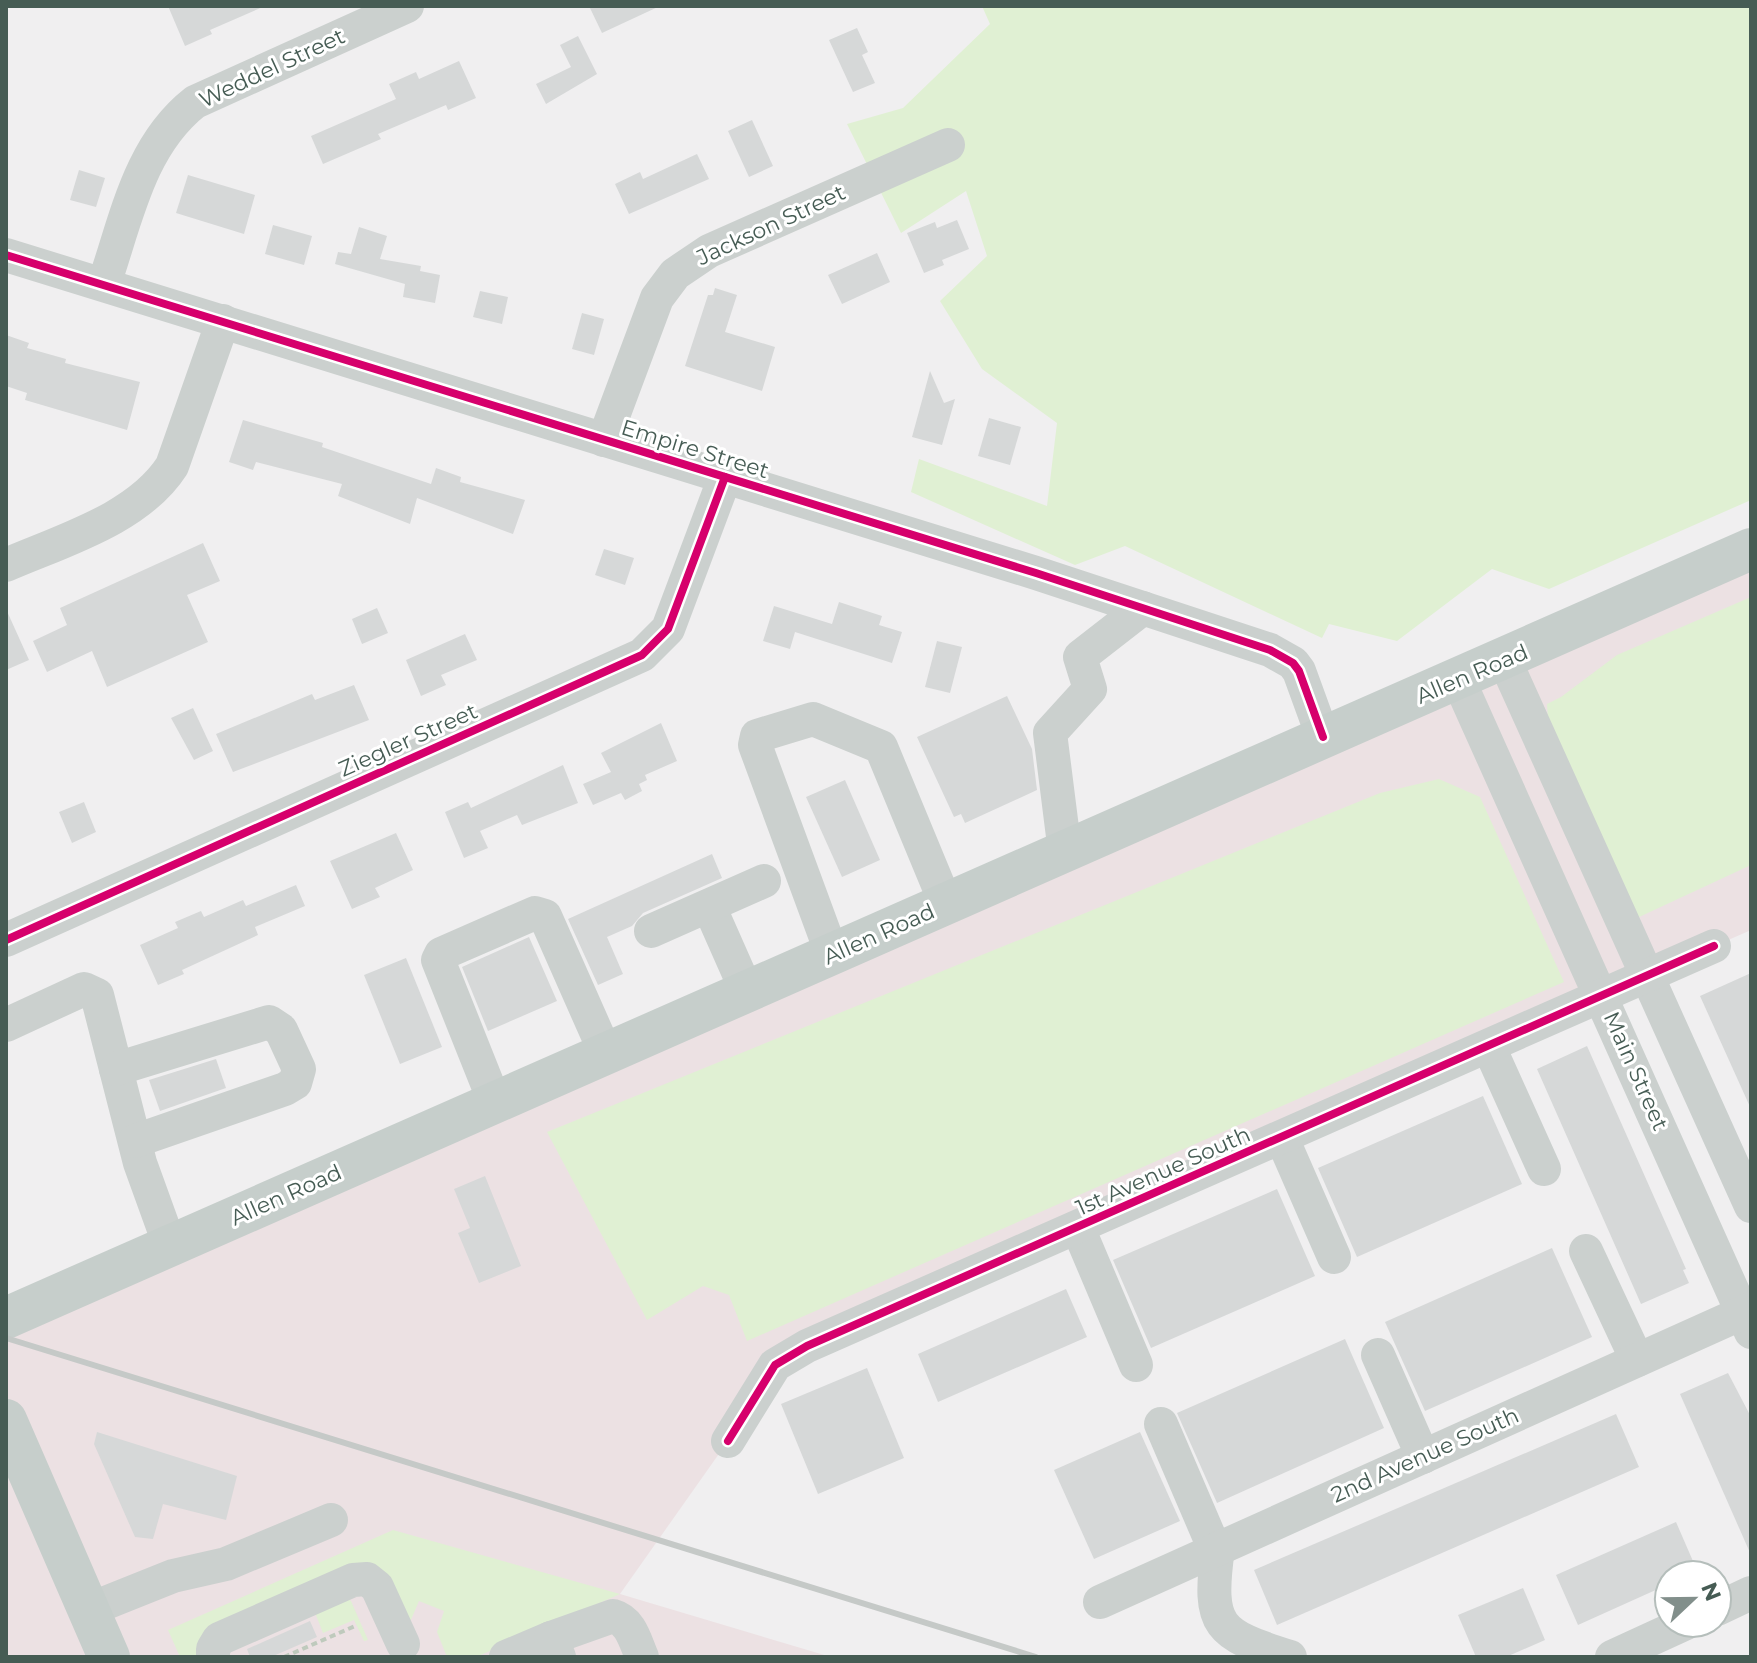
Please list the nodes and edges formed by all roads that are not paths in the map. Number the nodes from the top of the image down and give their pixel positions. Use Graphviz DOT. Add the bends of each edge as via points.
graph roads {
  1 [pos="407,6"];
  2 [pos="948,145"];
  3 [pos="6,255"];
  4 [pos="104,284"];
  5 [pos="223,321"];
  6 [pos="604,440"];
  7 [pos="725,477"];
  8 [pos="1751,549"];
  9 [pos="6,565"];
  10 [pos="1143,608"];
  11 [pos="1505,661"];
  12 [pos="1459,681"];
  13 [pos="1323,737"];
  14 [pos="1585,840"];
  15 [pos="1065,852"];
  16 [pos="1540,858"];
  17 [pos="764,881"];
  18 [pos="946,904"];
  19 [pos="709,906"];
  20 [pos="651,931"];
  21 [pos="6,940"];
  22 [pos="1714,946"];
  23 [pos="832,954"];
  24 [pos="1647,976"];
  25 [pos="747,992"];
  26 [pos="1604,997"];
  27 [pos="6,1025"];
  28 [pos="1489,1047"];
  29 [pos="606,1054"];
  30 [pos="116,1069"];
  31 [pos="495,1103"];
  32 [pos="1282,1138"];
  33 [pos="135,1141"];
  34 [pos="1544,1169"];
  35 [pos="1751,1206"];
  36 [pos="1078,1228"];
  37 [pos="170,1246"];
  38 [pos="1586,1251"];
  39 [pos="1334,1257"];
  40 [pos="6,1318"];
  41 [pos="1748,1318"];
  42 [pos="1378,1355"];
  43 [pos="1637,1360"];
  44 [pos="1136,1365"];
  45 [pos="6,1420"];
  46 [pos="1161,1424"];
  47 [pos="728,1441"];
  48 [pos="1423,1457"];
  49 [pos="331,1520"];
  50 [pos="1216,1549"];
  51 [pos="1100,1602"];
  52 [pos="1653,1638"];
  53 [pos="95,1642"];
  54 [pos="393,1648"];
  55 [pos="555,1648"];
  56 [pos="213,1657"];
  57 [pos="506,1657"];
  58 [pos="642,1657"];
  59 [pos="1290,1657"];
  60 [pos="1612,1657"];
  1 -- 4 [label="street, Weddel Street" via="195,102 175,118 149,156"];
  2 -- 6 [label="street, Jackson Street" via="709,251 675,274 657,298"];
  3 -- 4 [label="street, Empire Street"];
  4 -- 5 [label="street, Empire Street"];
  5 -- 6 [label="street, Empire Street"];
  5 -- 9 [label="street" via="163,481 144,498 90,528"];
  6 -- 7 [label="street, Empire Street"];
  7 -- 10 [label="street, Empire Street"];
  7 -- 21 [label="street, Ziegler Street" via="668,629 642,655"];
  8 -- 11 [label="main road, Allen Road"];
  10 -- 13 [label="street, Empire Street" via="1283,656 1299,671"];
  10 -- 15 [label="street" via="1080,657 1090,689 1050,733"];
  11 -- 12 [label="main road, Allen Road"];
  11 -- 14 [label="street"];
  12 -- 13 [label="main road, Allen Road"];
  12 -- 16 [label="street, Main Street"];
  13 -- 15 [label="main road, Allen Road"];
  14 -- 16 [label="street"];
  14 -- 24 [label="street"];
  15 -- 18 [label="main road, Allen Road"];
  16 -- 26 [label="street, Main Street"];
  17 -- 19 [label="street"];
  18 -- 23 [label="main road, Allen Road"];
  18 -- 23 [label="street" via="881,747 813,719 757,736 755,745"];
  19 -- 20 [label="street"];
  19 -- 25 [label="street"];
  22 -- 24 [label="street, 1st Avenue South"];
  23 -- 25 [label="main road, Allen Road"];
  24 -- 26 [label="street, 1st Avenue South"];
  24 -- 35 [label="street"];
  25 -- 29 [label="main road, Allen Road"];
  26 -- 28 [label="street, 1st Avenue South"];
  26 -- 41 [label="street, Main Street"];
  27 -- 30 [label="street" via="84,989 97,995"];
  28 -- 32 [label="street, 1st Avenue South"];
  28 -- 34 [label="street"];
  29 -- 31 [label="main road, Allen Road"];
  29 -- 31 [label="street" via="545,916 535,913 441,954 438,960"];
  30 -- 33 [label="street"];
  30 -- 33 [label="street" via="269,1022 281,1030 299,1069 295,1083 285,1089"];
  31 -- 37 [label="main road, Allen Road"];
  32 -- 36 [label="street, 1st Avenue South"];
  32 -- 39 [label="street"];
  33 -- 37 [label="street"];
  36 -- 44 [label="street"];
  36 -- 47 [label="street, 1st Avenue South" via="807,1346 775,1365"];
  37 -- 40 [label="main road, Allen Road"];
  38 -- 43 [label="street"];
  41 -- 43 [label="street, 2nd Avenue South"];
  42 -- 48 [label="street"];
  43 -- 48 [label="street, 2nd Avenue South"];
  45 -- 53 [label="main road"];
  46 -- 50 [label="street"];
  48 -- 50 [label="street, 2nd Avenue South"];
  49 -- 53 [label="street" via="226,1564 173,1576"];
  50 -- 51 [label="street, 2nd Avenue South"];
  50 -- 59 [label="street" via="1213,1587 1221,1623 1239,1641"];
  52 -- 60 [label="street"];
  54 -- 56 [label="street" via="377,1587 367,1579 339,1586 219,1639"];
  55 -- 57 [label="street"];
  55 -- 58 [label="street" via="613,1616 629,1627"];
}
